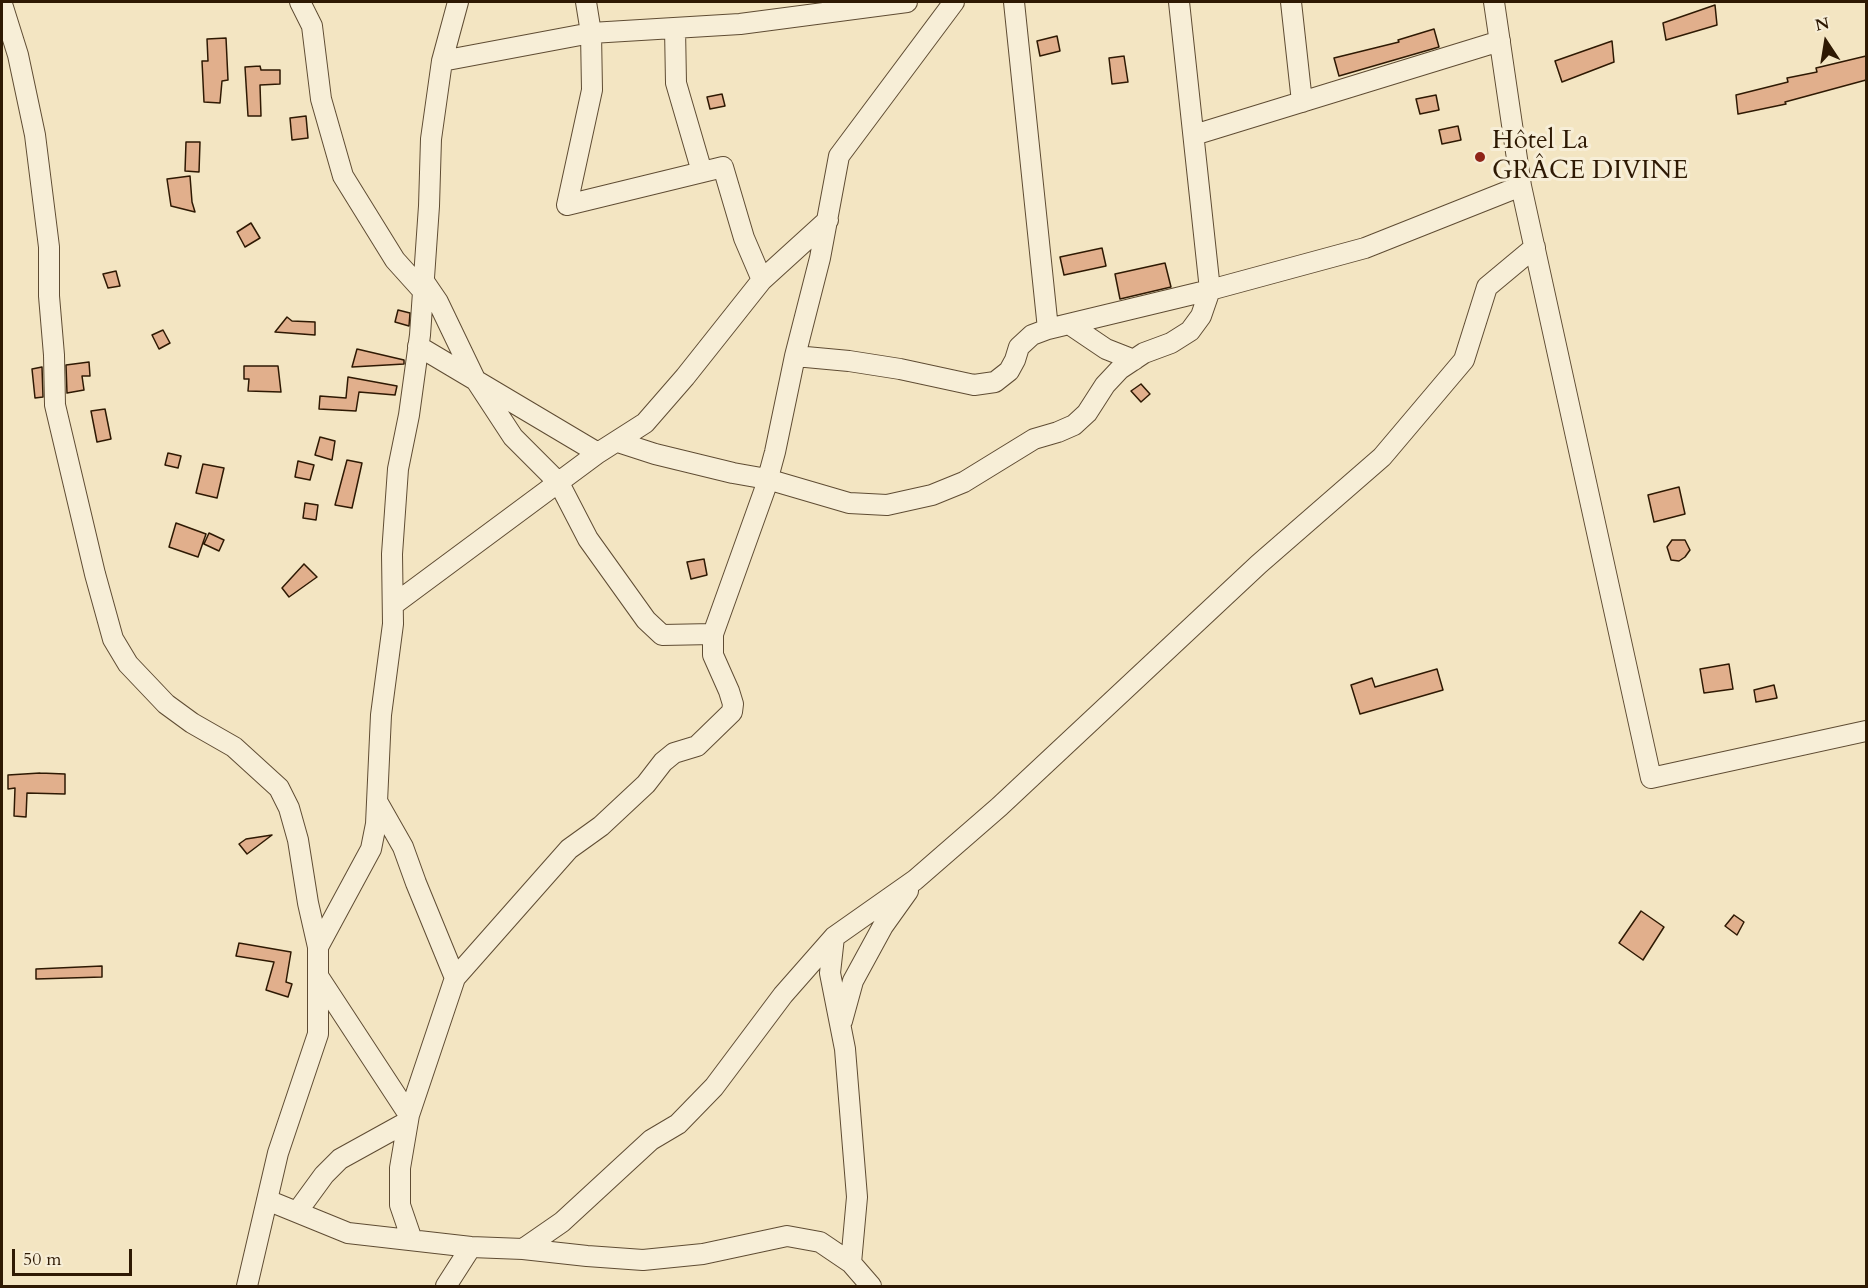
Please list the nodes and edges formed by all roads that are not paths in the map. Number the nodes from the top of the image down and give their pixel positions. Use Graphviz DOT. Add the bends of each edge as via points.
graph roads {
  1 [pos="300,2"];
  2 [pos="458,2"];
  3 [pos="586,2"];
  4 [pos="907,2"];
  5 [pos="954,2"];
  6 [pos="1014,2"];
  7 [pos="1179,2"];
  8 [pos="1291,2"];
  9 [pos="1494,2"];
  10 [pos="2,4"];
  11 [pos="675,28"];
  12 [pos="591,33"];
  13 [pos="1500,41"];
  14 [pos="442,60"];
  15 [pos="1302,102"];
  16 [pos="1194,135"];
  17 [pos="702,172"];
  18 [pos="1521,186"];
  19 [pos="828,220"];
  20 [pos="1535,247"];
  21 [pos="762,280"];
  22 [pos="422,285"];
  23 [pos="1210,290"];
  24 [pos="1069,324"];
  25 [pos="1048,329"];
  26 [pos="418,346"];
  27 [pos="795,356"];
  28 [pos="1134,360"];
  29 [pos="475,379"];
  30 [pos="618,442"];
  31 [pos="598,453"];
  32 [pos="767,479"];
  33 [pos="559,483"];
  34 [pos="393,605"];
  35 [pos="713,634"];
  36 [pos="1866,730"];
  37 [pos="378,803"];
  38 [pos="915,879"];
  39 [pos="834,937"];
  40 [pos="318,947"];
  41 [pos="318,976"];
  42 [pos="455,978"];
  43 [pos="840,1027"];
  44 [pos="408,1118"];
  45 [pos="267,1200"];
  46 [pos="297,1212"];
  47 [pos="412,1240"];
  48 [pos="471,1247"];
  49 [pos="523,1249"];
  50 [pos="851,1263"];
  51 [pos="247,1287"];
  52 [pos="446,1287"];
  53 [pos="871,1287"];
  1 -- 22 [label="street" via="312,26 321,99 343,176 395,260"];
  2 -- 14 [label="street"];
  3 -- 12 [label="street"];
  4 -- 11 [label="street" via="740,24"];
  5 -- 19 [label="street" via="838,156"];
  6 -- 25 [label="street"];
  7 -- 16 [label="street"];
  8 -- 15 [label="street"];
  9 -- 13 [label="street"];
  10 -- 40 [label="street" via="18,55 35,135 49,248 56,405 113,639 128,664 166,704 234,747 279,788 298,840"];
  11 -- 12 [label="street"];
  11 -- 17 [label="street" via="676,83"];
  12 -- 14 [label="street"];
  12 -- 17 [label="street" via="592,90 567,205"];
  13 -- 15 [label="street"];
  13 -- 18 [label="street"];
  14 -- 22 [label="street" via="431,139"];
  15 -- 16 [label="street"];
  16 -- 23 [label="street"];
  17 -- 21 [label="street" via="723,167 744,238"];
  18 -- 20 [label="street"];
  18 -- 23 [label="street" via="1365,248"];
  19 -- 21 [label="street"];
  19 -- 27 [label="street"];
  20 -- 36 [label="street" via="1651,778"];
  20 -- 38 [label="street" via="1487,287 1464,360 1382,458 1259,564 999,807"];
  21 -- 30 [label="street" via="645,423"];
  22 -- 26 [label="street"];
  22 -- 29 [label="street" via="438,302"];
  23 -- 24 [label="street"];
  23 -- 28 [label="street" via="1201,316 1190,331"];
  24 -- 25 [label="street"];
  24 -- 28 [label="street" via="1106,349"];
  25 -- 27 [label="street" via="1032,335 1019,347 1009,371 995,382 974,386 900,369"];
  26 -- 29 [label="street"];
  26 -- 34 [label="street" via="398,469"];
  27 -- 32 [label="street"];
  28 -- 32 [label="street" via="1105,385 1088,413 1074,425 1034,439 964,482 932,495 888,505 849,502"];
  29 -- 31 [label="street"];
  29 -- 33 [label="street" via="513,437"];
  30 -- 31 [label="street"];
  30 -- 32 [label="street"];
  31 -- 33 [label="street"];
  32 -- 35 [label="street"];
  33 -- 34 [label="street"];
  33 -- 35 [label="street" via="588,539 646,620 662,635"];
  34 -- 37 [label="street" via="381,715"];
  35 -- 42 [label="street" via="713,656 733,704 728,718 697,746 675,753 663,762 646,784 569,849"];
  37 -- 40 [label="street" via="371,849"];
  37 -- 42 [label="street" via="403,846"];
  38 -- 39 [label="street"];
  38 -- 43 [label="street" via="853,981"];
  39 -- 43 [label="street" via="830,973"];
  39 -- 49 [label="street" via="783,995 714,1087 678,1124 651,1140 562,1222"];
  40 -- 41 [label="street"];
  41 -- 44 [label="street"];
  41 -- 45 [label="street" via="318,1034 278,1153"];
  42 -- 44 [label="street"];
  43 -- 50 [label="street" via="857,1197"];
  44 -- 46 [label="street" via="340,1159"];
  44 -- 47 [label="street" via="400,1168 400,1205"];
  45 -- 46 [label="street"];
  45 -- 51 [label="street"];
  46 -- 47 [label="street" via="348,1233"];
  47 -- 48 [label="street"];
  48 -- 49 [label="street"];
  48 -- 52 [label="street"];
  49 -- 50 [label="street" via="643,1260 703,1254 788,1236 820,1242"];
  50 -- 53 [label="street"];
}
